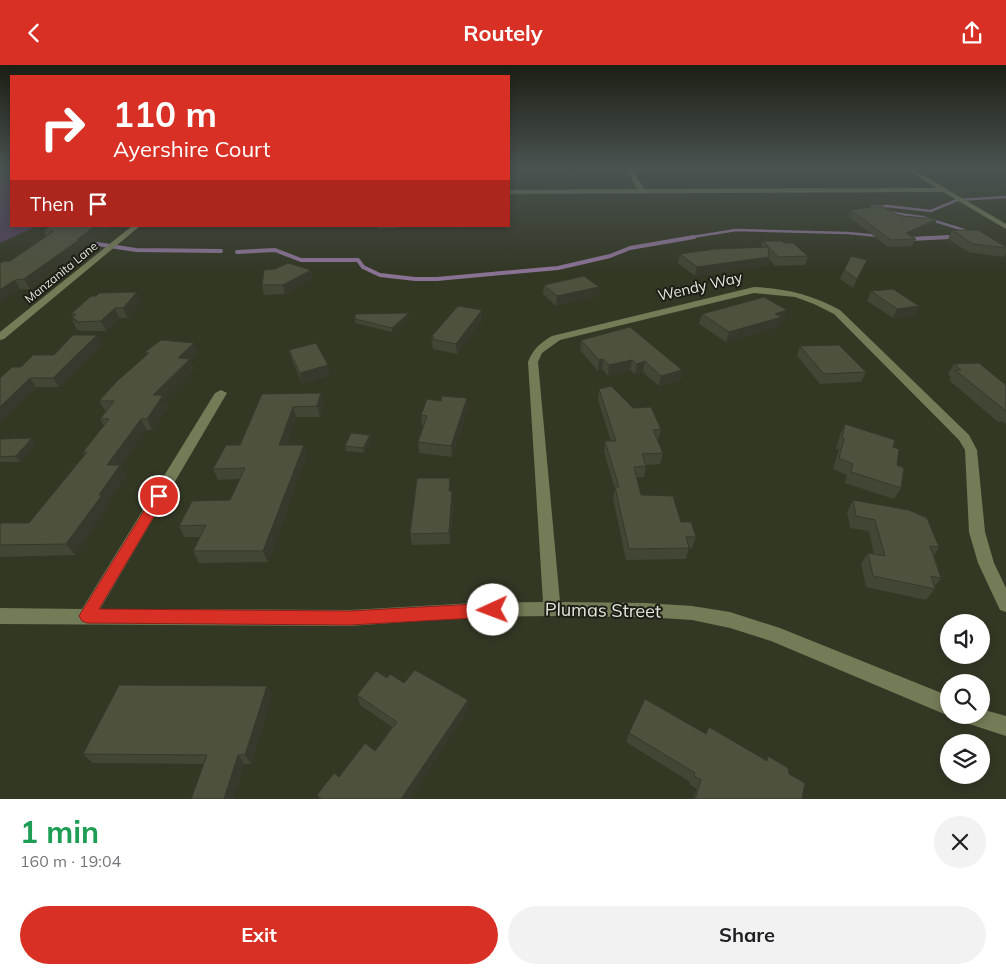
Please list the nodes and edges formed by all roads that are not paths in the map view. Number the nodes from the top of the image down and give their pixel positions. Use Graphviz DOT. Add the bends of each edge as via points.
graph roads {
  1 [pos="965,202"];
  2 [pos="136,227"];
  3 [pos="1006,227"];
  4 [pos="0,337"];
  5 [pos="221,393"];
  6 [pos="1006,605"];
  7 [pos="552,609"];
  8 [pos="0,615"];
  9 [pos="87,616"];
  10 [pos="940,702"];
  11 [pos="990,721"];
  12 [pos="1006,726"];
  1 -- 3 [label="street"];
  2 -- 4 [label="street, Manzanita Lane"];
  5 -- 9 [label="street"];
  6 -- 7 [label="street, Wendy Way" via="986,563 977,532 970,449 965,438 837,312 799,295 754,290 556,338 537,352 533,362"];
  7 -- 9 [label="street, Plumas Street" via="474,610 358,618"];
  7 -- 10 [label="street, Plumas Street" via="683,612 730,620 774,634"];
  8 -- 9 [label="street, Plumas Street"];
  11 -- 12 [label="street"];
}
